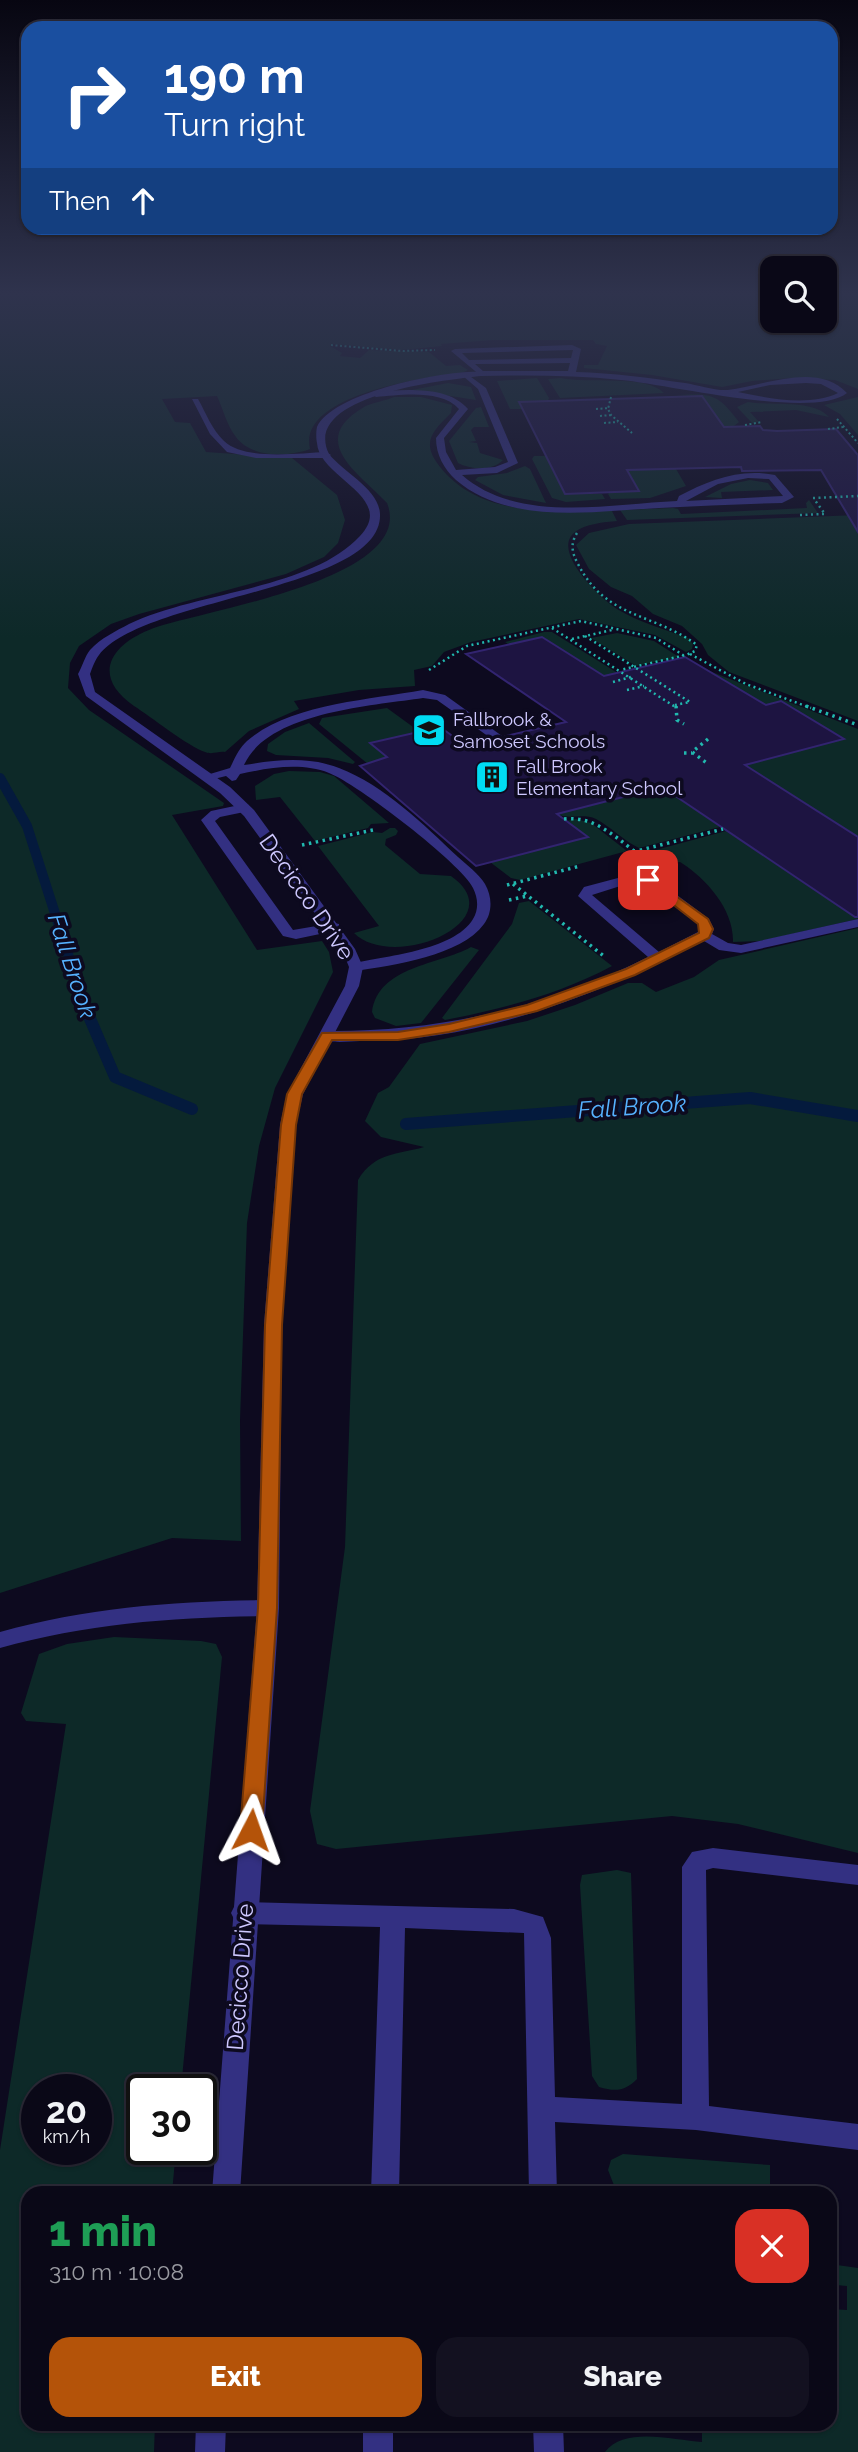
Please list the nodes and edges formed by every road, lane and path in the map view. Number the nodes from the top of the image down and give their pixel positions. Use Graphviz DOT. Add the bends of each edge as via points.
graph roads {
  1 [pos="200,408"];
  2 [pos="344,408"];
  3 [pos="464,408"];
  4 [pos="490,408"];
  5 [pos="603,408"];
  6 [pos="608,408"];
  7 [pos="596,409"];
  8 [pos="611,415"];
  9 [pos="600,416"];
  10 [pos="604,422"];
  11 [pos="619,422"];
  12 [pos="762,422"];
  13 [pos="745,425"];
  14 [pos="844,427"];
  15 [pos="828,429"];
  16 [pos="632,433"];
  17 [pos="326,455"];
  18 [pos="454,473"];
  19 [pos="858,496"];
  20 [pos="681,503"];
  21 [pos="798,515"];
  22 [pos="581,530"];
  23 [pos="551,627"];
  24 [pos="616,629"];
  25 [pos="585,636"];
  26 [pos="571,639"];
  27 [pos="687,654"];
  28 [pos="633,667"];
  29 [pos="620,670"];
  30 [pos="632,677"];
  31 [pos="613,682"];
  32 [pos="661,684"];
  33 [pos="646,686"];
  34 [pos="627,690"];
  35 [pos="433,694"];
  36 [pos="675,705"];
  37 [pos="684,724"];
  38 [pos="858,725"];
  39 [pos="708,739"];
  40 [pos="503,741"];
  41 [pos="684,753"];
  42 [pos="692,753"];
  43 [pos="708,764"];
  44 [pos="236,770"];
  45 [pos="206,777"];
  46 [pos="225,790"];
  47 [pos="244,808"];
  48 [pos="564,819"];
  49 [pos="373,830"];
  50 [pos="316,842"];
  51 [pos="635,852"];
  52 [pos="513,883"];
  53 [pos="528,896"];
  54 [pos="509,900"];
  55 [pos="858,923"];
  56 [pos="334,928"];
  57 [pos="704,935"];
  58 [pos="658,958"];
  59 [pos="356,967"];
  60 [pos="630,972"];
  61 [pos="327,1036"];
  62 [pos="268,1608"];
  63 [pos="0,1640"];
  64 [pos="858,1875"];
  65 [pos="244,1913"];
  66 [pos="393,1917"];
  67 [pos="542,2109"];
  68 [pos="696,2117"];
  69 [pos="858,2137"];
  70 [pos="226,2186"];
  71 [pos="385,2186"];
  72 [pos="543,2186"];
  73 [pos="211,2431"];
  74 [pos="379,2431"];
  75 [pos="548,2431"];
  76 [pos="210,2452"];
  77 [pos="378,2452"];
  78 [pos="549,2452"];
  1 -- 17 [label="street" via="220,442 232,450"];
  2 -- 17 [label="street" via="319,434"];
  3 -- 18 [label="street" via="440,438"];
  4 -- 18 [label="street" via="513,463 497,470"];
  5 -- 7 [label="path"];
  6 -- 8 [label="path"];
  8 -- 9 [label="path"];
  8 -- 11 [label="path"];
  10 -- 11 [label="path"];
  11 -- 16 [label="path"];
  12 -- 13 [label="path"];
  14 -- 15 [label="path"];
  17 -- 45 [label="street, Decicco Drive" via="372,503 370,530 362,542 326,566 297,578 131,624 100,644 83,676 90,694"];
  18 -- 20 [label="street" via="483,495 524,506"];
  19 -- 21 [label="path" via="813,498 825,514"];
  20 -- 20 [label="street" via="782,499 789,497 772,477 735,477 714,481 682,498"];
  22 -- 27 [label="path" via="573,537 573,553 585,578 621,610 691,639 698,648"];
  23 -- 24 [label="path" via="581,621"];
  23 -- 26 [label="path"];
  23 -- 35 [label="path" via="452,653 436,668 422,671"];
  24 -- 25 [label="path"];
  24 -- 27 [label="path" via="656,638"];
  25 -- 26 [label="path"];
  25 -- 28 [label="path"];
  26 -- 29 [label="path"];
  27 -- 28 [label="path"];
  27 -- 38 [label="path" via="737,680"];
  28 -- 29 [label="path"];
  28 -- 32 [label="path"];
  29 -- 30 [label="path"];
  30 -- 31 [label="path"];
  30 -- 33 [label="path"];
  32 -- 33 [label="path"];
  32 -- 36 [label="path" via="690,702"];
  33 -- 34 [label="path"];
  33 -- 36 [label="path"];
  35 -- 40 [label="street"];
  35 -- 44 [label="street" via="294,719 252,743"];
  36 -- 37 [label="path" via="677,720"];
  39 -- 42 [label="path"];
  41 -- 42 [label="path"];
  42 -- 43 [label="path"];
  44 -- 45 [label="street"];
  44 -- 46 [label="street"];
  44 -- 59 [label="street" via="300,764 349,776 479,885 484,909 462,937 433,951"];
  45 -- 46 [label="street, Decicco Drive"];
  46 -- 47 [label="street, Decicco Drive"];
  47 -- 56 [label="street, Decicco Drive"];
  47 -- 56 [label="street" via="208,820 288,933"];
  48 -- 51 [label="path" via="593,821"];
  49 -- 50 [label="path"];
  52 -- 53 [label="path"];
  53 -- 54 [label="path"];
  53 -- 60 [label="path"];
  55 -- 57 [label="street" via="741,949 724,947"];
  56 -- 59 [label="street, Decicco Drive"];
  57 -- 58 [label="street"];
  57 -- 58 [label="street" via="704,922 648,880 633,878 585,892 584,896"];
  58 -- 60 [label="street"];
  59 -- 61 [label="street, Decicco Drive" via="352,986"];
  60 -- 61 [label="street" via="489,1020 384,1038"];
  61 -- 62 [label="street, Decicco Drive" via="295,1094 288,1125 273,1325"];
  62 -- 63 [label="street" via="101,1616"];
  62 -- 65 [label="street, Decicco Drive"];
  64 -- 68 [label="street" via="713,1858 701,1859 694,1867"];
  65 -- 66 [label="street"];
  65 -- 70 [label="street, Decicco Drive"];
  66 -- 67 [label="street" via="514,1920 534,1925"];
  66 -- 71 [label="street"];
  67 -- 68 [label="street"];
  67 -- 72 [label="street"];
  68 -- 69 [label="street"];
  73 -- 76 [label="street"];
  74 -- 77 [label="street"];
  75 -- 78 [label="street"];
}
